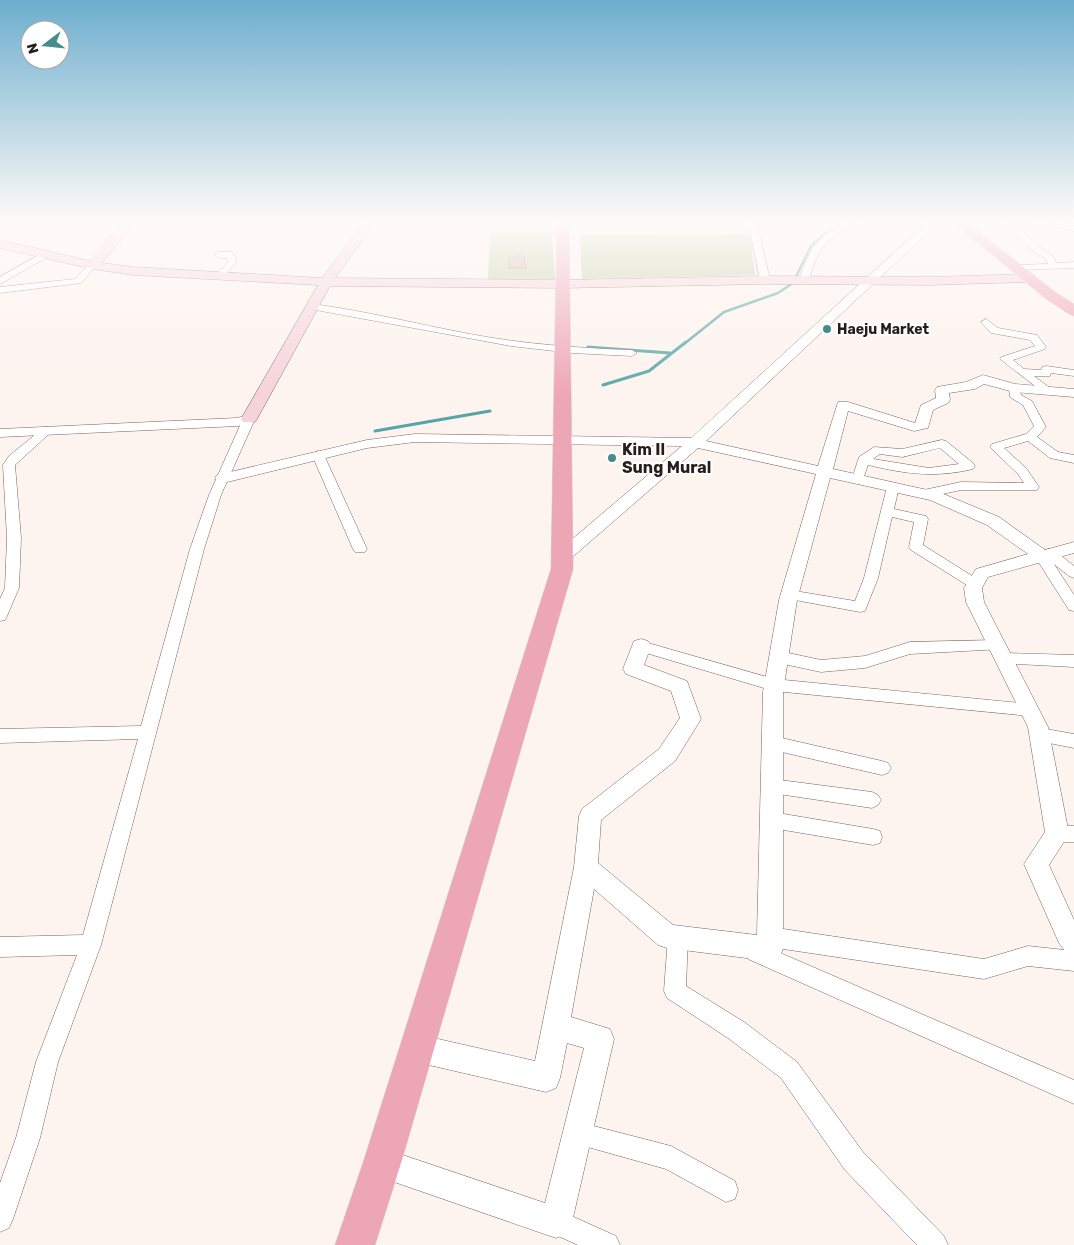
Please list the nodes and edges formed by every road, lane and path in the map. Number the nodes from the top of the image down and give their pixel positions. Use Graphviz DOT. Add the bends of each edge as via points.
graph roads {
  1 [pos="81,278"];
  2 [pos="257,278"];
  3 [pos="329,278"];
  4 [pos="563,278"];
  5 [pos="1025,278"];
  6 [pos="1028,278"];
  7 [pos="764,280"];
  8 [pos="804,280"];
  9 [pos="871,280"];
  10 [pos="326,282"];
  11 [pos="563,284"];
  12 [pos="0,290"];
  13 [pos="313,307"];
  14 [pos="1074,312"];
  15 [pos="986,322"];
  16 [pos="562,348"];
  17 [pos="632,353"];
  18 [pos="1021,372"];
  19 [pos="1074,372"];
  20 [pos="1014,388"];
  21 [pos="1048,391"];
  22 [pos="1074,393"];
  23 [pos="250,419"];
  24 [pos="46,431"];
  25 [pos="0,433"];
  26 [pos="1030,437"];
  27 [pos="561,439"];
  28 [pos="695,443"];
  29 [pos="318,454"];
  30 [pos="1074,459"];
  31 [pos="863,460"];
  32 [pos="825,471"];
  33 [pos="222,478"];
  34 [pos="858,479"];
  35 [pos="893,487"];
  36 [pos="924,494"];
  37 [pos="887,512"];
  38 [pos="7,540"];
  39 [pos="1074,547"];
  40 [pos="360,549"];
  41 [pos="1045,554"];
  42 [pos="563,556"];
  43 [pos="1074,573"];
  44 [pos="974,584"];
  45 [pos="790,595"];
  46 [pos="1074,606"];
  47 [pos="0,616"];
  48 [pos="641,646"];
  49 [pos="1001,652"];
  50 [pos="779,657"];
  51 [pos="1074,661"];
  52 [pos="774,686"];
  53 [pos="1030,710"];
  54 [pos="149,732"];
  55 [pos="1040,735"];
  56 [pos="0,736"];
  57 [pos="1074,741"];
  58 [pos="773,743"];
  59 [pos="882,768"];
  60 [pos="772,786"];
  61 [pos="872,800"];
  62 [pos="772,820"];
  63 [pos="1066,834"];
  64 [pos="873,838"];
  65 [pos="586,867"];
  66 [pos="678,937"];
  67 [pos="770,937"];
  68 [pos="1074,942"];
  69 [pos="91,945"];
  70 [pos="740,945"];
  71 [pos="0,947"];
  72 [pos="1074,961"];
  73 [pos="556,1026"];
  74 [pos="416,1048"];
  75 [pos="1074,1092"];
  76 [pos="578,1134"];
  77 [pos="382,1163"];
  78 [pos="726,1190"];
  79 [pos="0,1219"];
  80 [pos="556,1222"];
  81 [pos="355,1245"];
  82 [pos="607,1245"];
  83 [pos="935,1245"];
  1 -- 12 [label="street"];
  2 -- 10 [label="main road"];
  3 -- 10 [label="main road"];
  4 -- 11 [label="main road"];
  5 -- 9 [label="main road"];
  6 -- 14 [label="main road"];
  7 -- 8 [label="main road"];
  7 -- 11 [label="main road"];
  8 -- 9 [label="main road"];
  9 -- 28 [label="street"];
  10 -- 11 [label="main road"];
  10 -- 13 [label="main road"];
  11 -- 16 [label="main road"];
  13 -- 16 [label="street" via="356,312 470,337"];
  13 -- 23 [label="main road"];
  15 -- 18 [label="street" via="995,331 1033,338 1041,347 1005,359"];
  16 -- 17 [label="street"];
  16 -- 27 [label="main road"];
  18 -- 19 [label="street" via="1046,374 1046,369"];
  18 -- 21 [label="street"];
  20 -- 21 [label="street"];
  20 -- 26 [label="street" via="1016,398 1028,403 1040,427"];
  20 -- 32 [label="street" via="983,379 970,386 942,390 943,400 926,408 923,425 914,427 843,405"];
  21 -- 22 [label="street"];
  23 -- 24 [label="street"];
  23 -- 33 [label="street"];
  24 -- 25 [label="street"];
  24 -- 38 [label="street" via="9,465"];
  26 -- 30 [label="street" via="1054,455"];
  26 -- 36 [label="street" via="996,447 1022,470 1033,487 961,486"];
  27 -- 28 [label="street"];
  27 -- 29 [label="street" via="415,438"];
  27 -- 42 [label="main road"];
  28 -- 32 [label="street"];
  28 -- 42 [label="street"];
  29 -- 33 [label="street"];
  29 -- 40 [label="street"];
  31 -- 31 [label="street" via="929,472 968,466 942,444 902,453 878,450"];
  31 -- 34 [label="street"];
  32 -- 34 [label="street"];
  32 -- 45 [label="street"];
  33 -- 54 [label="street" via="195,558"];
  34 -- 35 [label="street"];
  35 -- 36 [label="street"];
  35 -- 37 [label="street"];
  36 -- 41 [label="street" via="993,521"];
  37 -- 44 [label="street" via="920,519 916,547"];
  37 -- 45 [label="street" via="860,607"];
  38 -- 47 [label="street" via="12,588"];
  39 -- 41 [label="street"];
  41 -- 43 [label="street"];
  41 -- 44 [label="street" via="982,573"];
  41 -- 46 [label="street"];
  42 -- 74 [label="main road" via="562,570"];
  44 -- 49 [label="street" via="975,602"];
  45 -- 50 [label="street"];
  48 -- 52 [label="street"];
  48 -- 65 [label="street" via="633,669 680,686 691,719 667,755 590,816"];
  49 -- 50 [label="street" via="910,648 865,662 821,666"];
  49 -- 51 [label="street"];
  49 -- 53 [label="street"];
  50 -- 52 [label="street"];
  52 -- 53 [label="street"];
  52 -- 58 [label="street"];
  53 -- 55 [label="street"];
  54 -- 56 [label="street"];
  54 -- 69 [label="street"];
  55 -- 57 [label="street"];
  55 -- 63 [label="street"];
  58 -- 59 [label="street"];
  58 -- 60 [label="street"];
  60 -- 61 [label="street"];
  60 -- 62 [label="street"];
  62 -- 64 [label="street"];
  62 -- 67 [label="street"];
  63 -- 68 [label="street" via="1036,864"];
  65 -- 66 [label="street" via="667,936"];
  65 -- 73 [label="street"];
  66 -- 70 [label="street"];
  66 -- 83 [label="street" via="675,991 790,1070 854,1161"];
  67 -- 70 [label="street" via="770,949"];
  67 -- 72 [label="street" via="984,969 1028,956"];
  69 -- 71 [label="street"];
  69 -- 79 [label="street" via="46,1062 28,1138"];
  70 -- 75 [label="street"];
  73 -- 74 [label="street" via="546,1078"];
  73 -- 76 [label="street" via="600,1039"];
  74 -- 77 [label="main road"];
  76 -- 78 [label="street" via="670,1158"];
  76 -- 80 [label="street"];
  77 -- 80 [label="street"];
  77 -- 81 [label="main road"];
  80 -- 82 [label="street"];
}
